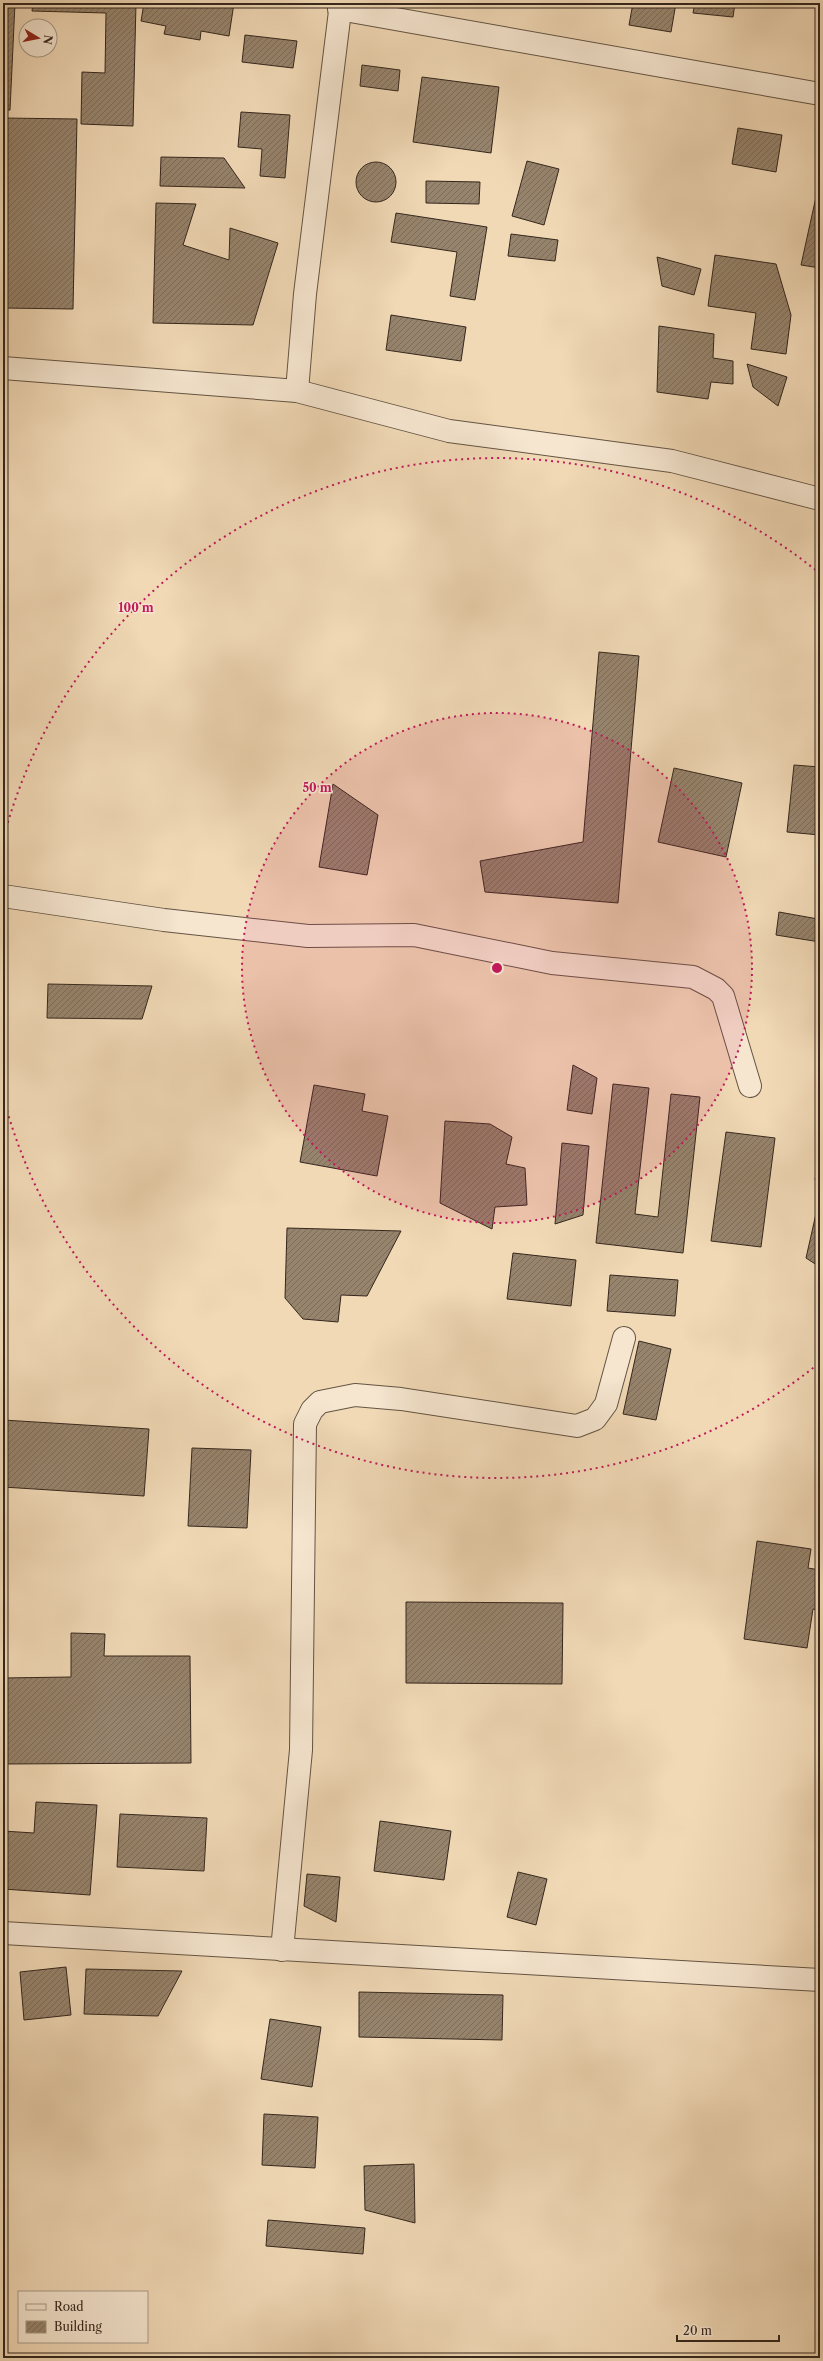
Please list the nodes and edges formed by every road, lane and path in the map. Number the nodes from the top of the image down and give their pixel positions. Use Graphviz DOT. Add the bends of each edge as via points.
graph roads {
  1 [pos="340,6"];
  2 [pos="820,94"];
  3 [pos="3,368"];
  4 [pos="297,391"];
  5 [pos="820,499"];
  6 [pos="3,896"];
  7 [pos="750,1086"];
  8 [pos="624,1338"];
  9 [pos="3,1933"];
  10 [pos="282,1950"];
  11 [pos="820,1980"];
  1 -- 2 [label="street"];
  1 -- 4 [label="street" via="305,294"];
  3 -- 4 [label="street"];
  4 -- 5 [label="street" via="449,431 672,461"];
  6 -- 7 [label="street" via="164,920 308,936 414,935 552,963 693,977 716,989 723,996"];
  8 -- 10 [label="street" via="606,1404 595,1419 577,1426 401,1399 355,1395 320,1402 312,1410 305,1424 301,1750"];
  9 -- 10 [label="street"];
  10 -- 11 [label="street"];
}
